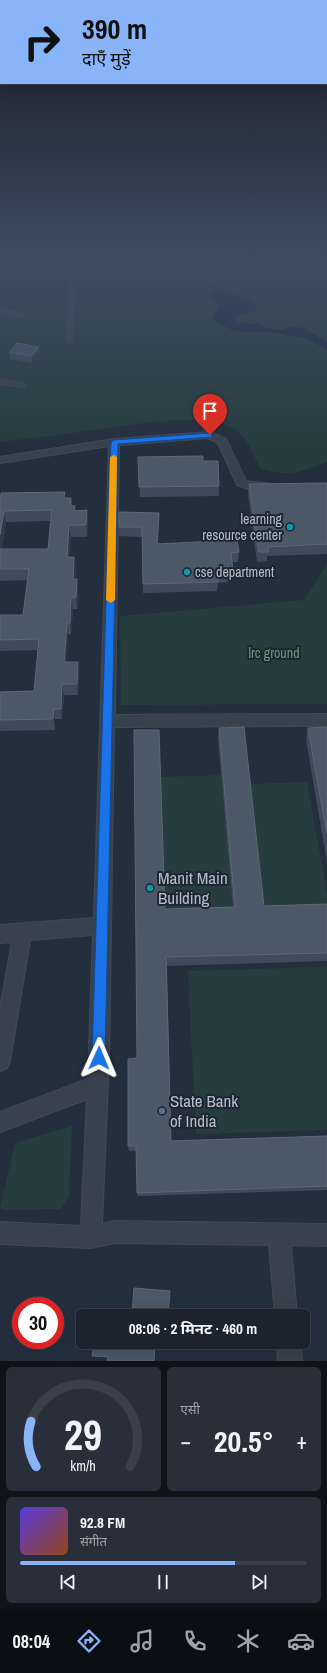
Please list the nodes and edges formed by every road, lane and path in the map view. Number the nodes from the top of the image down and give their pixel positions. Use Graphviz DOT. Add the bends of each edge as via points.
graph roads {
  1 [pos="71,323"];
  2 [pos="70,340"];
  3 [pos="0,382"];
  4 [pos="22,385"];
  5 [pos="114,442"];
  6 [pos="0,460"];
  7 [pos="275,486"];
  8 [pos="327,720"];
  9 [pos="108,721"];
  10 [pos="101,926"];
  11 [pos="23,932"];
  12 [pos="0,934"];
  13 [pos="0,1060"];
  14 [pos="96,1086"];
  15 [pos="0,1122"];
  16 [pos="0,1233"];
  17 [pos="279,1234"];
  18 [pos="327,1234"];
  19 [pos="91,1237"];
  20 [pos="285,1309"];
  21 [pos="289,1349"];
  22 [pos="290,1361"];
  1 -- 2 [label="lane"];
  3 -- 4 [label="lane"];
  5 -- 6 [label="street"];
  5 -- 7 [label="street" via="210,435 222,441 241,483 252,486"];
  5 -- 9 [label="street"];
  8 -- 9 [label="street"];
  9 -- 10 [label="street"];
  10 -- 11 [label="street"];
  10 -- 14 [label="street" via="99,1058"];
  11 -- 12 [label="street"];
  11 -- 13 [label="street"];
  14 -- 15 [label="street"];
  14 -- 19 [label="street"];
  16 -- 19 [label="street"];
  17 -- 18 [label="street"];
  17 -- 19 [label="street" via="114,1232"];
  17 -- 20 [label="street"];
  21 -- 22 [label="street"];
}
